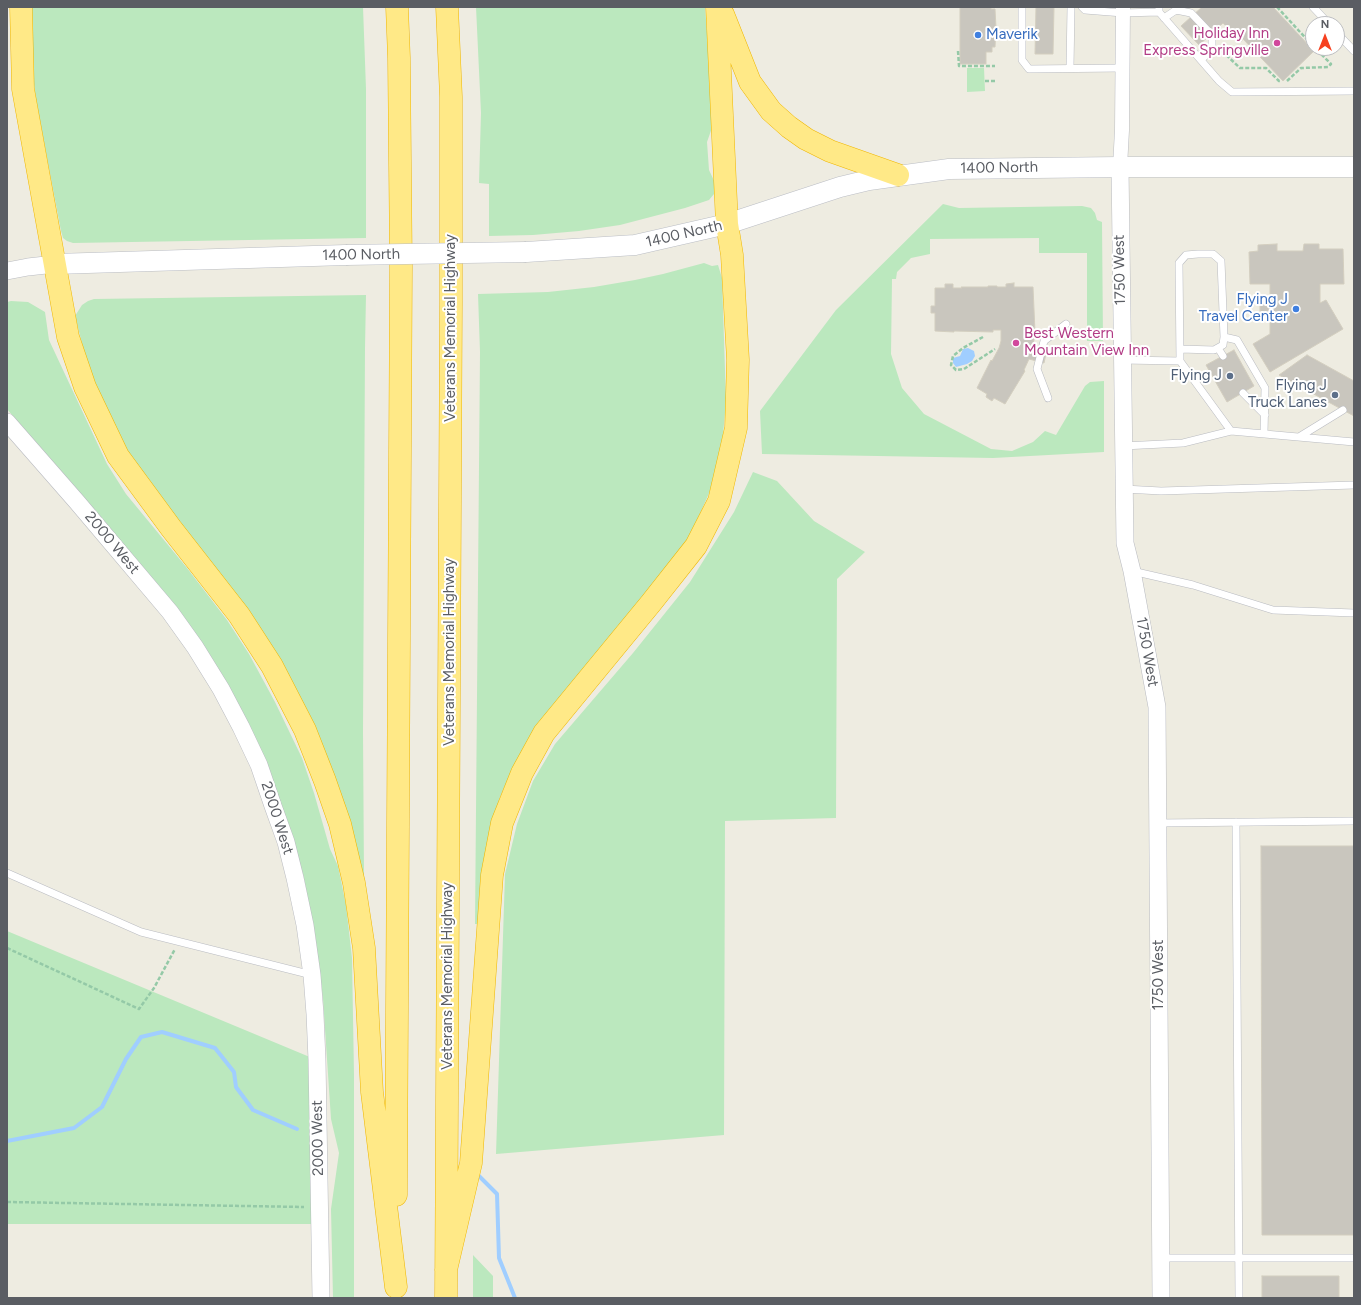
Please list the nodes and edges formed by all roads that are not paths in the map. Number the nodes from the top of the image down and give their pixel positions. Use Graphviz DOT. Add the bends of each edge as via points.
graph roads {
  1 [pos="21,7"];
  2 [pos="397,7"];
  3 [pos="447,7"];
  4 [pos="717,7"];
  5 [pos="721,7"];
  6 [pos="1022,7"];
  7 [pos="1071,7"];
  8 [pos="1082,7"];
  9 [pos="1313,7"];
  10 [pos="1123,10"];
  11 [pos="1160,12"];
  12 [pos="1321,16"];
  13 [pos="1345,41"];
  14 [pos="1354,51"];
  15 [pos="1201,60"];
  16 [pos="1070,68"];
  17 [pos="1122,68"];
  18 [pos="1354,91"];
  19 [pos="1120,167"];
  20 [pos="1354,167"];
  21 [pos="898,175"];
  22 [pos="727,224"];
  23 [pos="55,264"];
  24 [pos="7,271"];
  25 [pos="1066,324"];
  26 [pos="1224,337"];
  27 [pos="1218,348"];
  28 [pos="1180,349"];
  29 [pos="1223,356"];
  30 [pos="1122,360"];
  31 [pos="1180,361"];
  32 [pos="1242,393"];
  33 [pos="1048,398"];
  34 [pos="1343,410"];
  35 [pos="1265,415"];
  36 [pos="7,422"];
  37 [pos="1231,431"];
  38 [pos="1264,434"];
  39 [pos="1299,437"];
  40 [pos="1354,442"];
  41 [pos="1123,446"];
  42 [pos="1354,485"];
  43 [pos="1124,488"];
  44 [pos="1132,571"];
  45 [pos="1354,613"];
  46 [pos="1354,821"];
  47 [pos="1236,822"];
  48 [pos="1158,823"];
  49 [pos="7,873"];
  50 [pos="312,975"];
  51 [pos="1161,1258"];
  52 [pos="1239,1258"];
  53 [pos="1354,1258"];
  54 [pos="446,1270"];
  55 [pos="396,1292"];
  56 [pos="321,1298"];
  57 [pos="446,1298"];
  58 [pos="1161,1298"];
  59 [pos="1239,1298"];
  1 -- 23 [label="highway" via="23,89"];
  2 -- 55 [label="highway" via="401,268"];
  3 -- 54 [label="highway, Veterans Memorial Highway" via="450,46 451,316"];
  4 -- 22 [label="highway"];
  5 -- 21 [label="highway" via="750,82 770,111 806,139 830,151"];
  6 -- 16 [label="lane" via="1022,60 1025,64 1029,69"];
  7 -- 16 [label="lane"];
  8 -- 10 [label="lane" via="1085,10"];
  9 -- 12 [label="lane"];
  10 -- 11 [label="lane"];
  10 -- 17 [label="street, 1750 West"];
  11 -- 15 [label="lane"];
  11 -- 15 [label="lane" via="1176,10 1191,13 1212,35 1212,49"];
  13 -- 14 [label="lane"];
  15 -- 18 [label="lane" via="1232,92"];
  16 -- 17 [label="lane"];
  17 -- 19 [label="street, 1750 West"];
  19 -- 20 [label="main road, 1400 North"];
  19 -- 21 [label="main road, 1400 North" via="949,169"];
  19 -- 30 [label="street, 1750 West"];
  21 -- 22 [label="main road, 1400 North" via="840,187"];
  22 -- 23 [label="main road, 1400 North, bridge" via="635,245 526,252"];
  22 -- 54 [label="highway" via="732,255 738,360 736,428 719,501 696,546 544,733 522,773 502,823 492,875 471,1163"];
  23 -- 24 [label="street, 1400 North"];
  23 -- 55 [label="highway" via="68,337 85,387 118,456 239,615 272,666 305,730 340,824 354,883 364,948 372,1092"];
  25 -- 33 [label="lane" via="1044,341 1036,369"];
  26 -- 27 [label="lane" via="1223,345"];
  26 -- 28 [label="lane" via="1221,261 1213,254 1186,255 1179,263"];
  26 -- 35 [label="lane" via="1237,340 1265,388"];
  27 -- 28 [label="lane"];
  27 -- 29 [label="lane"];
  28 -- 31 [label="lane"];
  30 -- 31 [label="lane"];
  30 -- 41 [label="street, 1750 West"];
  31 -- 37 [label="lane"];
  32 -- 35 [label="lane"];
  34 -- 39 [label="lane"];
  35 -- 38 [label="lane"];
  36 -- 50 [label="street, 2000 West" via="170,612 221,689 259,765 286,842 305,925"];
  37 -- 38 [label="lane"];
  37 -- 41 [label="lane" via="1183,443"];
  38 -- 39 [label="lane"];
  39 -- 40 [label="lane"];
  41 -- 43 [label="street, 1750 West"];
  42 -- 43 [label="lane" via="1161,492"];
  43 -- 44 [label="street, 1750 West" via="1124,543"];
  44 -- 45 [label="lane" via="1193,585 1273,610"];
  44 -- 48 [label="street, 1750 West" via="1157,707"];
  46 -- 47 [label="lane"];
  47 -- 48 [label="lane"];
  47 -- 52 [label="lane"];
  48 -- 51 [label="street, 1750 West"];
  49 -- 50 [label="lane" via="141,932"];
  50 -- 56 [label="street, 2000 West" via="317,1060"];
  51 -- 52 [label="lane"];
  51 -- 58 [label="street, 1750 West"];
  52 -- 53 [label="lane"];
  52 -- 59 [label="lane"];
  54 -- 57 [label="highway, Veterans Memorial Highway"];
}
